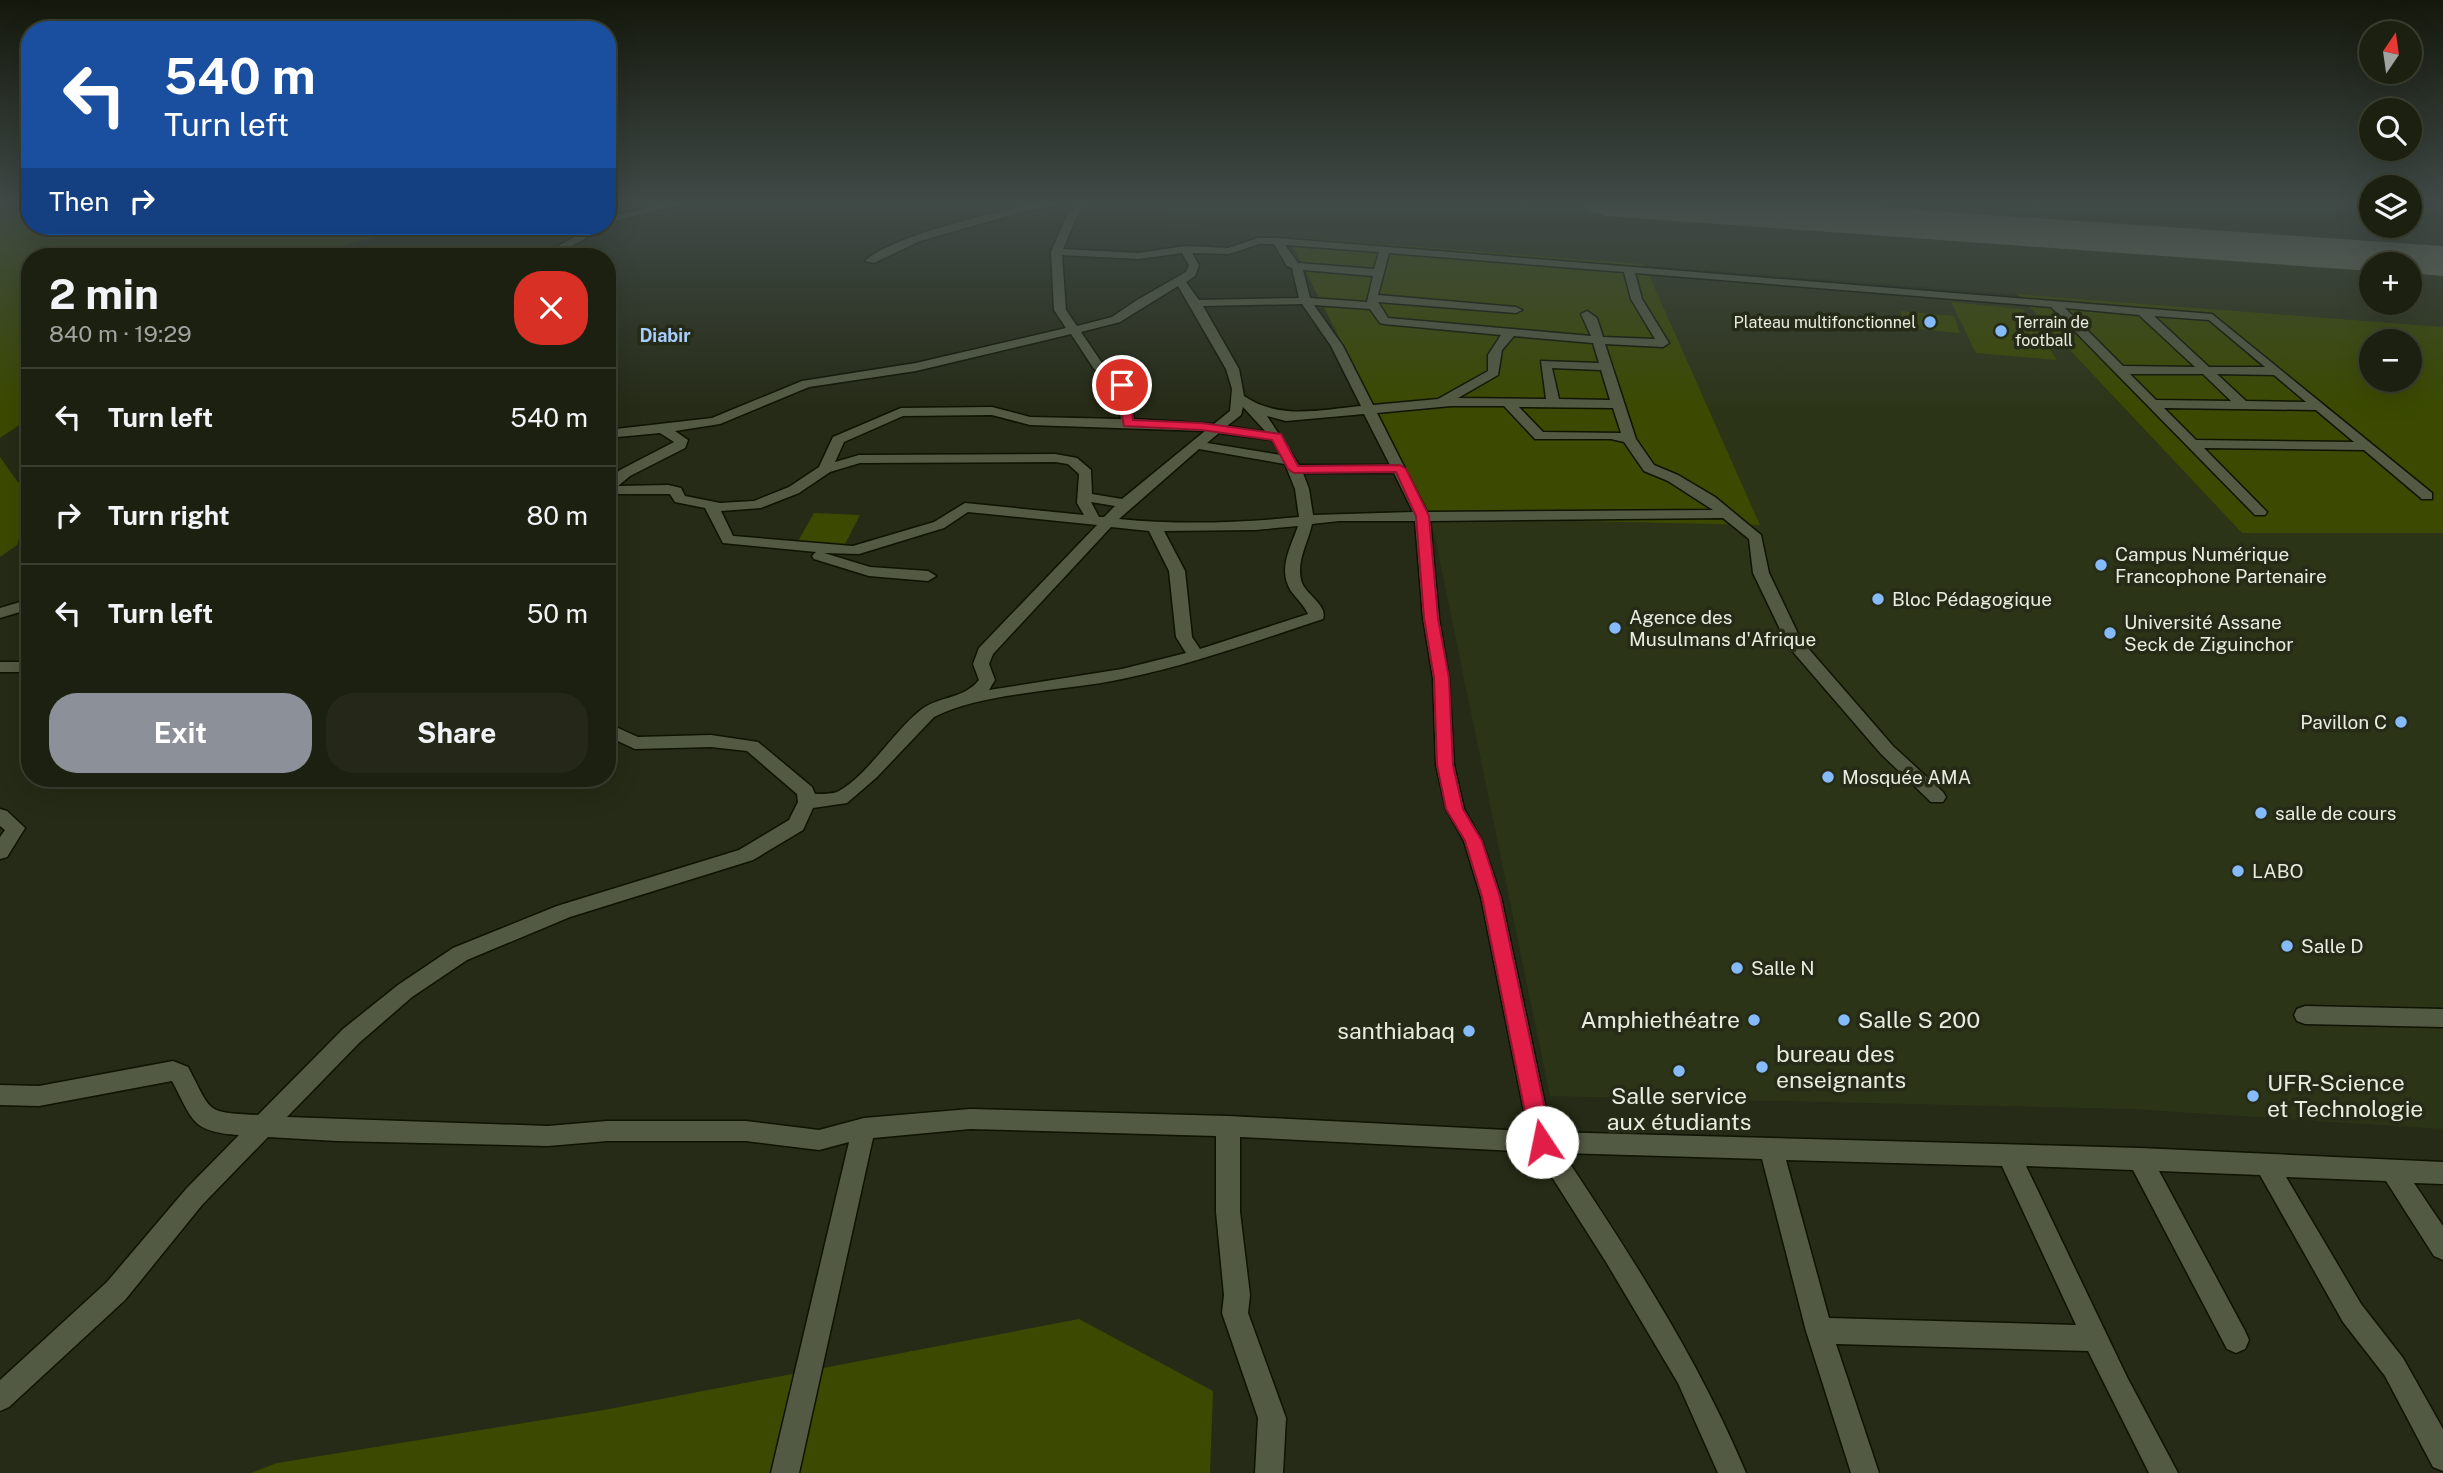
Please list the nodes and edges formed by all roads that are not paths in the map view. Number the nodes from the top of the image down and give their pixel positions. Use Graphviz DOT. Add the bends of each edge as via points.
graph roads {
  1 [pos="1057,271"];
  2 [pos="1192,271"];
  3 [pos="1298,271"];
  4 [pos="1347,271"];
  5 [pos="1382,271"];
  6 [pos="1626,271"];
  7 [pos="1629,271"];
  8 [pos="1381,274"];
  9 [pos="1178,281"];
  10 [pos="1306,301"];
  11 [pos="1373,302"];
  12 [pos="1198,303"];
  13 [pos="2054,304"];
  14 [pos="1516,310"];
  15 [pos="2142,311"];
  16 [pos="1587,314"];
  17 [pos="1077,331"];
  18 [pos="1511,333"];
  19 [pos="1596,340"];
  20 [pos="1605,367"];
  21 [pos="2120,370"];
  22 [pos="2205,370"];
  23 [pos="2276,371"];
  24 [pos="1239,398"];
  25 [pos="1553,402"];
  26 [pos="1441,403"];
  27 [pos="1508,403"];
  28 [pos="1616,404"];
  29 [pos="2154,404"];
  30 [pos="2243,405"];
  31 [pos="2318,406"];
  32 [pos="1257,410"];
  33 [pos="1370,411"];
  34 [pos="1295,416"];
  35 [pos="1128,423"];
  36 [pos="1218,428"];
  37 [pos="662,429"];
  38 [pos="616,433"];
  39 [pos="1274,433"];
  40 [pos="1629,439"];
  41 [pos="2194,444"];
  42 [pos="1197,445"];
  43 [pos="2367,446"];
  44 [pos="1292,465"];
  45 [pos="825,469"];
  46 [pos="1400,469"];
  47 [pos="616,481"];
  48 [pos="616,489"];
  49 [pos="2427,496"];
  50 [pos="1084,498"];
  51 [pos="1125,504"];
  52 [pos="711,506"];
  53 [pos="2260,512"];
  54 [pos="1725,514"];
  55 [pos="1422,516"];
  56 [pos="1101,520"];
  57 [pos="1307,520"];
  58 [pos="1154,527"];
  59 [pos="746,543"];
  60 [pos="928,576"];
  61 [pos="21,607"];
  62 [pos="0,613"];
  63 [pos="1196,656"];
  64 [pos="0,667"];
  65 [pos="21,667"];
  66 [pos="969,699"];
  67 [pos="616,734"];
  68 [pos="1937,797"];
  69 [pos="807,802"];
  70 [pos="0,816"];
  71 [pos="0,852"];
  72 [pos="2305,1015"];
  73 [pos="2443,1018"];
  74 [pos="0,1096"];
  75 [pos="1228,1126"];
  76 [pos="265,1127"];
  77 [pos="864,1128"];
  78 [pos="1542,1142"];
  79 [pos="1771,1147"];
  80 [pos="2009,1156"];
  81 [pos="2140,1159"];
  82 [pos="2266,1164"];
  83 [pos="2392,1170"];
  84 [pos="2443,1172"];
  85 [pos="2443,1248"];
  86 [pos="1819,1331"];
  87 [pos="2095,1338"];
  88 [pos="2236,1340"];
  89 [pos="0,1398"];
  90 [pos="2443,1457"];
  91 [pos="785,1473"];
  92 [pos="1269,1473"];
  93 [pos="1732,1473"];
  94 [pos="1865,1473"];
  95 [pos="2164,1473"];
  1 -- 17 [label="street" via="1060,310"];
  2 -- 9 [label="street"];
  3 -- 10 [label="street"];
  4 -- 8 [label="street"];
  5 -- 8 [label="street"];
  6 -- 7 [label="street"];
  7 -- 13 [label="street"];
  7 -- 19 [label="street" via="1634,295 1663,343"];
  8 -- 11 [label="street"];
  9 -- 12 [label="street"];
  9 -- 17 [label="street" via="1123,317"];
  10 -- 11 [label="street"];
  10 -- 12 [label="street"];
  10 -- 33 [label="street" via="1337,346"];
  11 -- 14 [label="street"];
  11 -- 18 [label="street" via="1384,321"];
  12 -- 24 [label="street" via="1232,362"];
  13 -- 15 [label="street"];
  13 -- 21 [label="street"];
  15 -- 22 [label="street"];
  15 -- 23 [label="street" via="2212,317"];
  16 -- 19 [label="street"];
  17 -- 35 [label="street" via="1098,366 1122,385"];
  17 -- 37 [label="street" via="916,367 806,384 716,421"];
  18 -- 19 [label="street"];
  18 -- 26 [label="street" via="1501,339 1491,365 1494,372"];
  19 -- 20 [label="street"];
  20 -- 25 [label="street" via="1545,364"];
  20 -- 28 [label="street"];
  21 -- 22 [label="street"];
  21 -- 29 [label="street"];
  22 -- 23 [label="street"];
  22 -- 30 [label="street"];
  23 -- 31 [label="street"];
  24 -- 32 [label="street"];
  24 -- 36 [label="street" via="1234,414"];
  25 -- 27 [label="street"];
  25 -- 28 [label="street"];
  26 -- 27 [label="street"];
  26 -- 33 [label="street"];
  27 -- 40 [label="street" via="1540,436"];
  28 -- 40 [label="street"];
  29 -- 30 [label="street"];
  29 -- 41 [label="street"];
  30 -- 31 [label="street"];
  31 -- 43 [label="street"];
  32 -- 34 [label="street"];
  32 -- 39 [label="street"];
  33 -- 34 [label="street"];
  33 -- 46 [label="street"];
  34 -- 39 [label="street"];
  35 -- 36 [label="street"];
  35 -- 45 [label="street" via="1030,421 992,411 901,412 838,440"];
  36 -- 39 [label="street"];
  36 -- 42 [label="street"];
  37 -- 38 [label="street"];
  37 -- 47 [label="street" via="681,440 680,445"];
  39 -- 44 [label="street"];
  40 -- 54 [label="street" via="1649,468 1710,500"];
  41 -- 43 [label="street"];
  41 -- 53 [label="street"];
  42 -- 44 [label="street"];
  42 -- 51 [label="street"];
  43 -- 49 [label="street"];
  44 -- 46 [label="street"];
  44 -- 57 [label="street" via="1307,502"];
  45 -- 50 [label="street" via="859,459 1065,459 1086,473"];
  45 -- 52 [label="street" via="770,502"];
  46 -- 55 [label="street"];
  48 -- 52 [label="street" via="673,490 680,499"];
  50 -- 51 [label="street"];
  50 -- 56 [label="street" via="1085,506"];
  51 -- 56 [label="street"];
  52 -- 59 [label="street" via="725,539"];
  54 -- 55 [label="street"];
  54 -- 68 [label="street" via="1756,538 1761,573 1794,642 1887,750"];
  55 -- 57 [label="street"];
  55 -- 78 [label="street" via="1441,678 1445,765 1455,809 1473,841 1491,897"];
  56 -- 58 [label="street"];
  56 -- 59 [label="street" via="965,507 939,525 853,551"];
  56 -- 66 [label="street" via="985,652 981,664 986,680"];
  57 -- 58 [label="street" via="1255,526"];
  57 -- 63 [label="street" via="1294,552 1292,574 1317,616"];
  58 -- 63 [label="street" via="1177,571 1184,638"];
  59 -- 60 [label="street" via="869,571"];
  61 -- 62 [label="street"];
  63 -- 66 [label="street" via="1122,674"];
  64 -- 65 [label="street"];
  66 -- 69 [label="street" via="928,713 841,799"];
  67 -- 69 [label="street" via="635,743 703,741 752,746 806,792"];
  69 -- 76 [label="street" via="796,825 746,855 564,911 460,954 374,1015"];
  70 -- 71 [label="street" via="16,828"];
  72 -- 73 [label="street"];
  74 -- 76 [label="street" via="39,1096 173,1070 208,1120"];
  75 -- 77 [label="street" via="970,1119"];
  75 -- 78 [label="street"];
  75 -- 92 [label="street" via="1235,1313 1272,1418"];
  76 -- 77 [label="street" via="548,1136 746,1130 819,1140"];
  76 -- 89 [label="street" via="194,1197 116,1291"];
  77 -- 91 [label="street"];
  78 -- 79 [label="street"];
  78 -- 93 [label="street" via="1687,1374"];
  79 -- 80 [label="street"];
  79 -- 86 [label="street"];
  80 -- 81 [label="street"];
  80 -- 87 [label="street"];
  81 -- 82 [label="street"];
  81 -- 88 [label="street"];
  82 -- 83 [label="street"];
  82 -- 90 [label="street" via="2352,1313 2395,1367"];
  83 -- 84 [label="street"];
  83 -- 85 [label="street"];
  86 -- 87 [label="street"];
  86 -- 94 [label="street"];
  87 -- 95 [label="street"];
}
